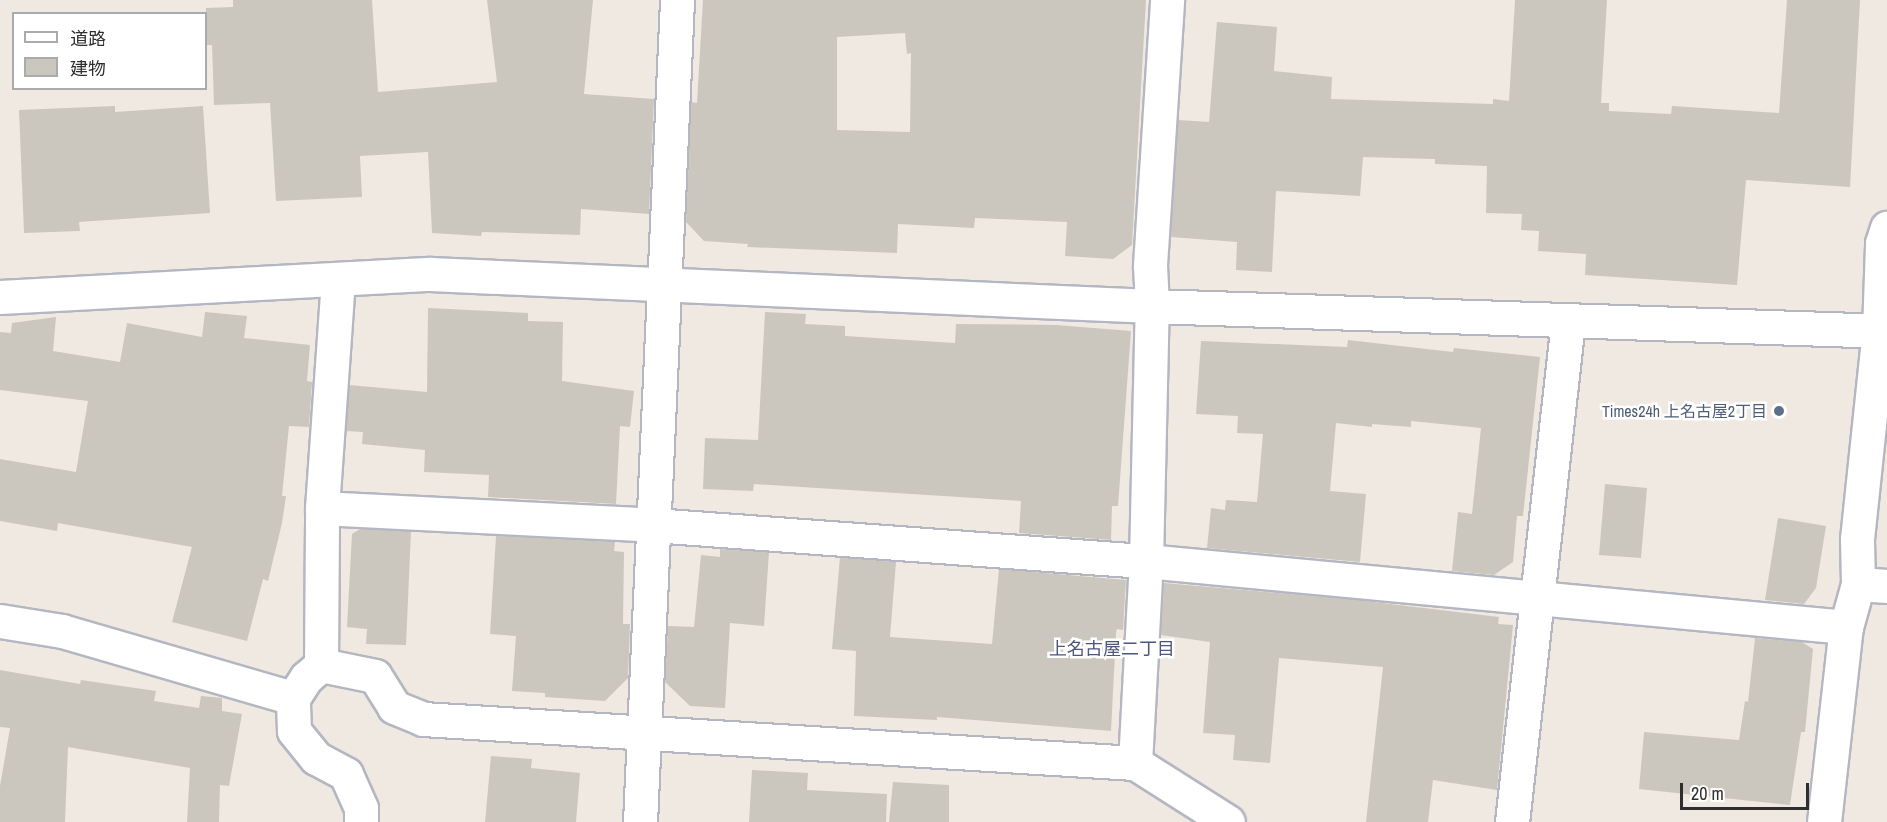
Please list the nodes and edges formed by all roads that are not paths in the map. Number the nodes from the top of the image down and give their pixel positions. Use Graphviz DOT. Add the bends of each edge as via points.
graph roads {
  1 [pos="677,0"];
  2 [pos="1167,0"];
  3 [pos="1887,228"];
  4 [pos="338,281"];
  5 [pos="666,284"];
  6 [pos="0,297"];
  7 [pos="1152,306"];
  8 [pos="1568,321"];
  9 [pos="1883,331"];
  10 [pos="322,508"];
  11 [pos="653,525"];
  12 [pos="1146,561"];
  13 [pos="1872,585"];
  14 [pos="1538,600"];
  15 [pos="0,621"];
  16 [pos="1846,627"];
  17 [pos="321,665"];
  18 [pos="294,698"];
  19 [pos="644,732"];
  20 [pos="1135,763"];
  21 [pos="361,822"];
  22 [pos="640,822"];
  23 [pos="1228,822"];
  24 [pos="1512,822"];
  25 [pos="1824,822"];
  1 -- 5 [label="street"];
  2 -- 7 [label="street" via="1150,265"];
  3 -- 9 [label="street" via="1879,280"];
  4 -- 5 [label="street" via="430,274"];
  4 -- 6 [label="street"];
  4 -- 10 [label="street"];
  5 -- 7 [label="street"];
  5 -- 11 [label="street"];
  7 -- 8 [label="street"];
  7 -- 12 [label="street"];
  8 -- 9 [label="street"];
  8 -- 14 [label="street"];
  9 -- 13 [label="street" via="1857,539"];
  10 -- 11 [label="street"];
  10 -- 17 [label="street"];
  11 -- 12 [label="street"];
  11 -- 19 [label="street"];
  12 -- 14 [label="street"];
  12 -- 20 [label="street"];
  13 -- 16 [label="street"];
  14 -- 16 [label="street"];
  14 -- 24 [label="street"];
  15 -- 18 [label="street" via="62,631"];
  16 -- 25 [label="street"];
  17 -- 18 [label="street" via="306,678"];
  17 -- 19 [label="street" via="375,676 394,707 423,719"];
  18 -- 21 [label="street" via="294,731 316,758 346,774 361,808"];
  19 -- 20 [label="street"];
  19 -- 22 [label="street"];
  20 -- 23 [label="street"];
}
